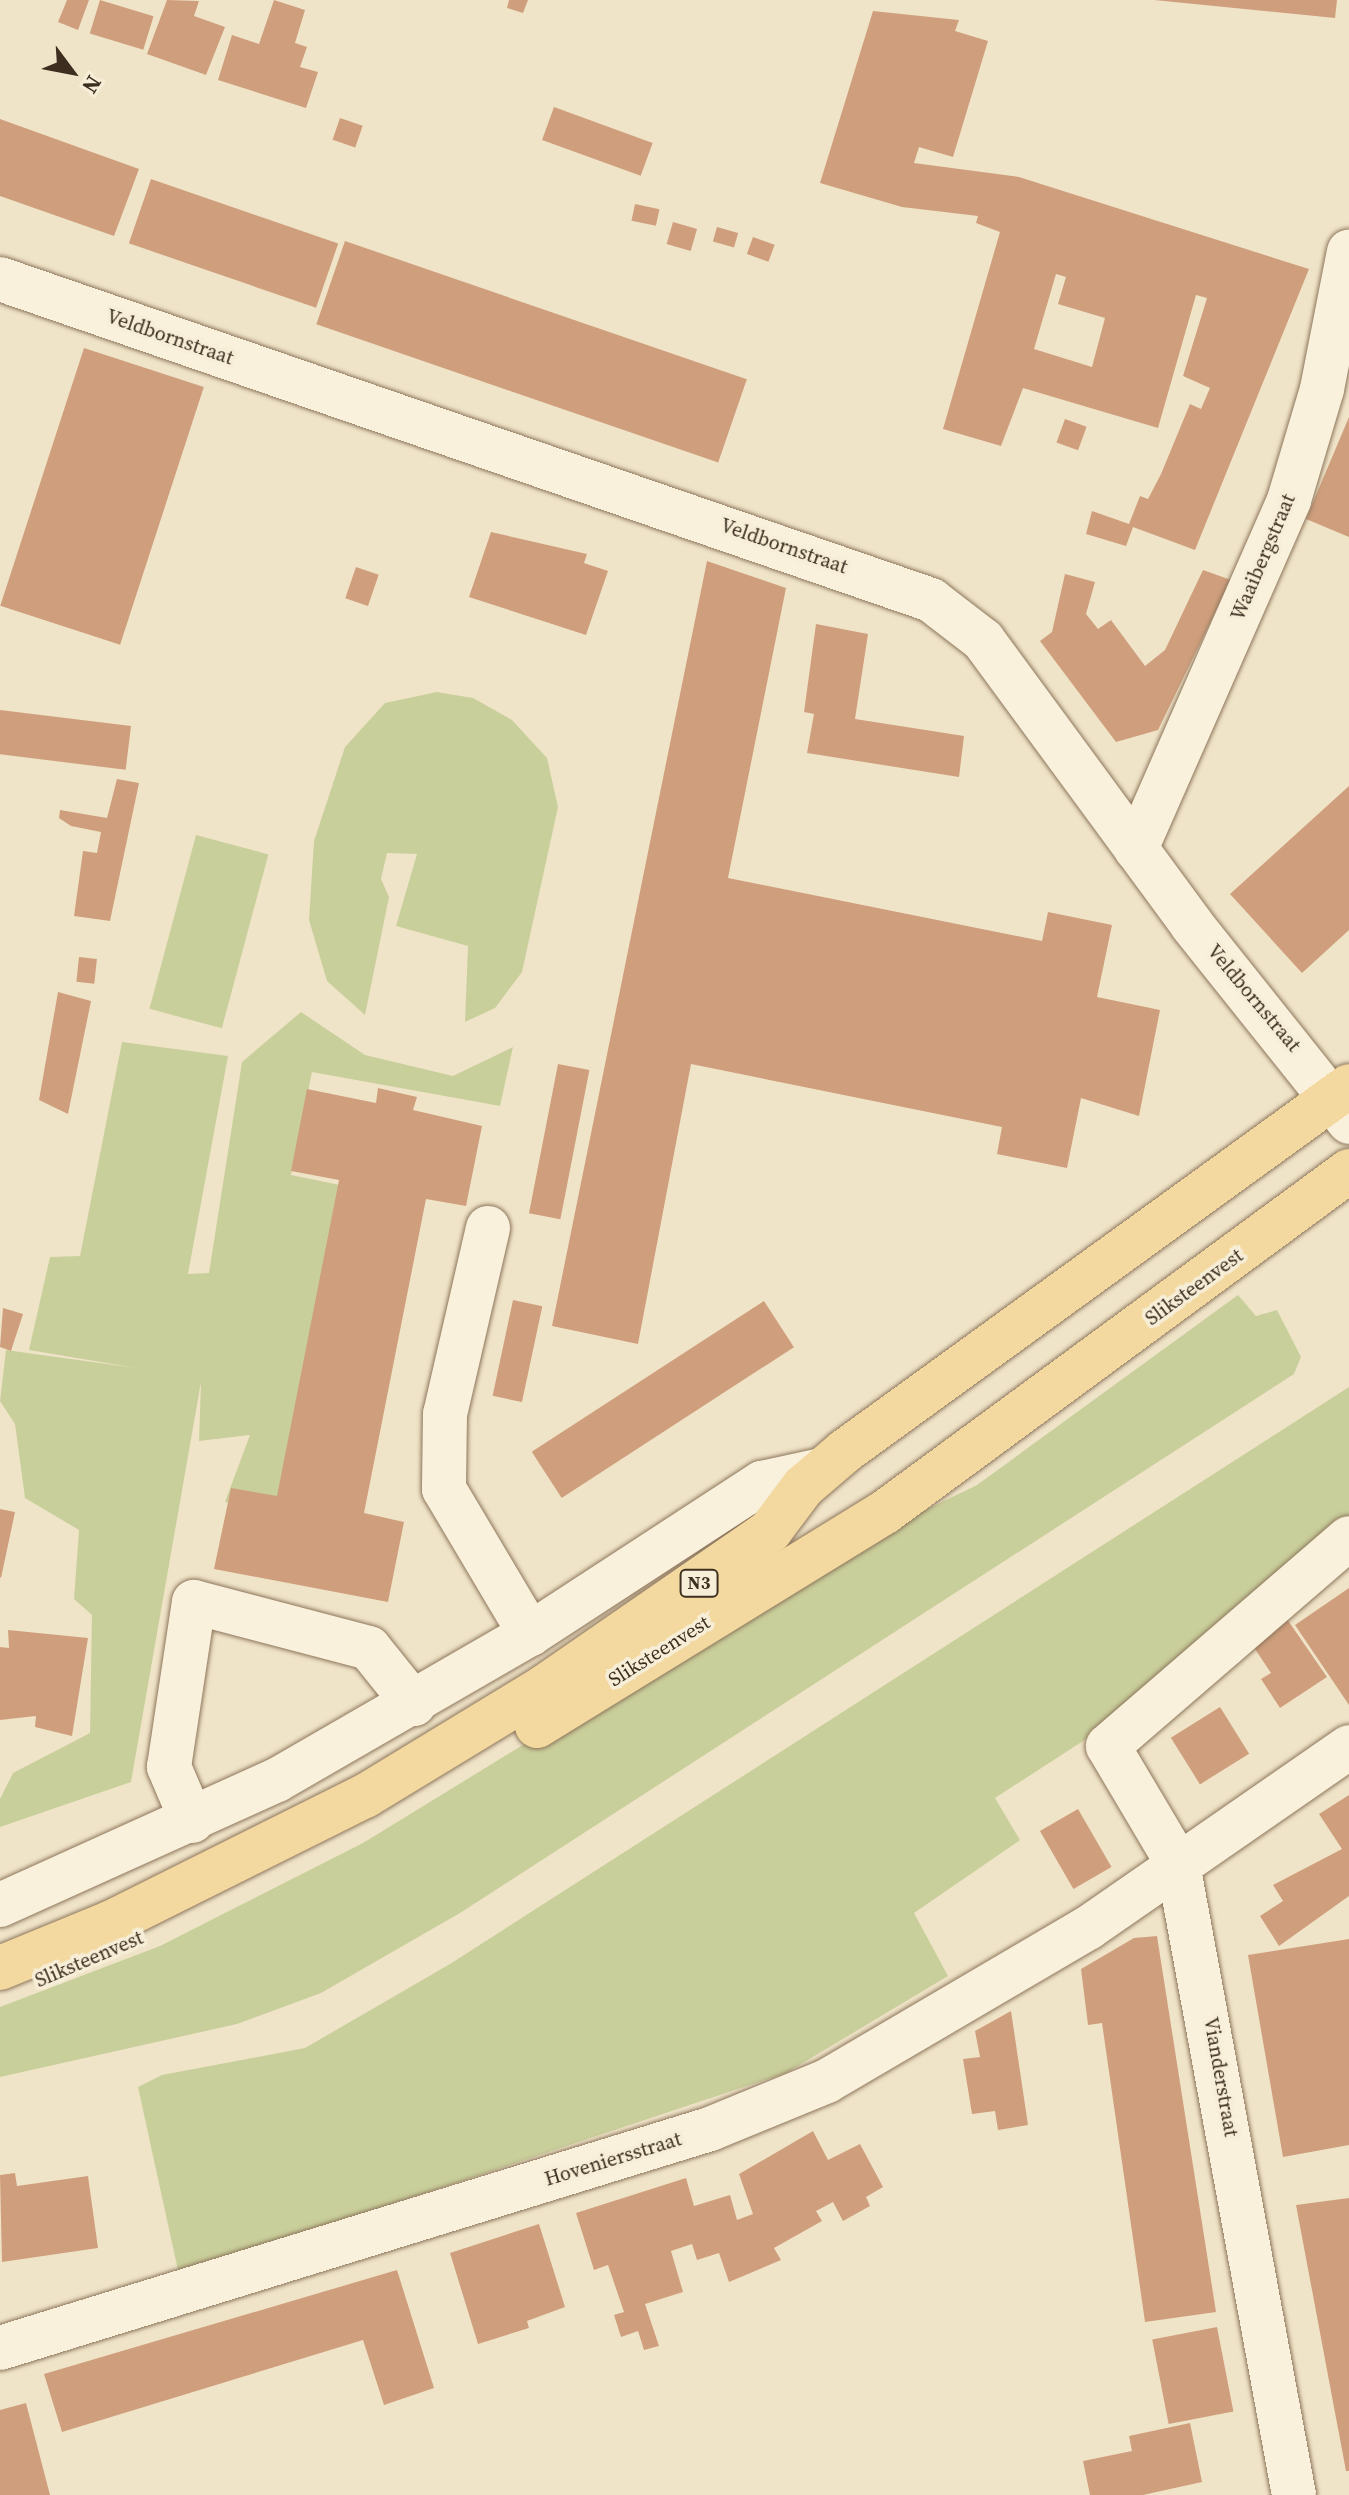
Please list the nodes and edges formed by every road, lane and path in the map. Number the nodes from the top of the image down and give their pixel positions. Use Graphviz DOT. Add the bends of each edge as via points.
graph roads {
  1 [pos="1349,252"];
  2 [pos="0,279"];
  3 [pos="1136,849"];
  4 [pos="1344,1102"];
  5 [pos="1349,1171"];
  6 [pos="488,1228"];
  7 [pos="822,1470"];
  8 [pos="1349,1538"];
  9 [pos="530,1634"];
  10 [pos="414,1704"];
  11 [pos="1349,1747"];
  12 [pos="192,1821"];
  13 [pos="1178,1864"];
  14 [pos="0,1905"];
  15 [pos="0,1968"];
  16 [pos="0,1996"];
  17 [pos="0,2348"];
  18 [pos="1294,2495"];
  1 -- 3 [label="street, Waaibergstraat" via="1322,389 1289,500"];
  2 -- 3 [label="street, Veldbornstraat" via="931,600 983,640"];
  3 -- 4 [label="street, Veldbornstraat"];
  4 -- 7 [label="main road, Sliksteenvest / N3"];
  5 -- 16 [label="main road, Sliksteenvest / N3" via="885,1512 560,1712 318,1853"];
  6 -- 9 [label="street" via="445,1414 444,1489"];
  7 -- 9 [label="street, Sliksteenvest" via="762,1483"];
  7 -- 15 [label="main road, Sliksteenvest / N3" via="770,1531 426,1760 217,1871"];
  8 -- 13 [label="street" via="1108,1746"];
  9 -- 10 [label="street, Sliksteenvest"];
  10 -- 12 [label="street, Sliksteenvest"];
  10 -- 12 [label="street" via="369,1648 194,1602 169,1767"];
  11 -- 13 [label="street"];
  12 -- 14 [label="street, Sliksteenvest"];
  13 -- 17 [label="street, Hoveniersstraat" via="1088,1928 812,2087 710,2129"];
  13 -- 18 [label="street, Vianderstraat"];
}
